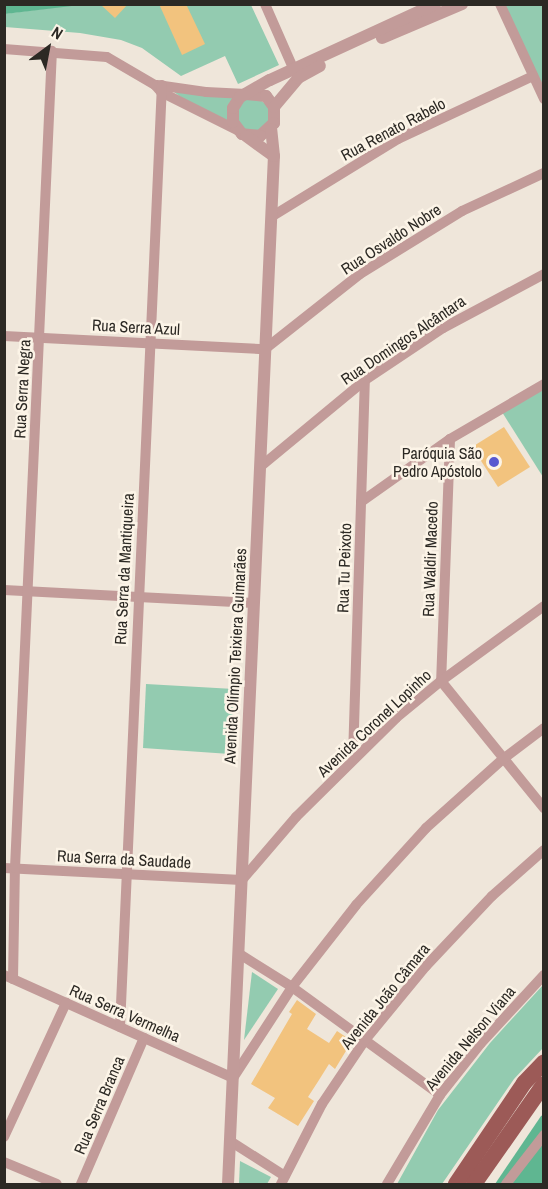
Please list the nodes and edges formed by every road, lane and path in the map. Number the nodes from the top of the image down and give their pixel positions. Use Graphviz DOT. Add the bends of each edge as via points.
graph roads {
  1 [pos="265,4"];
  2 [pos="435,4"];
  3 [pos="462,4"];
  4 [pos="500,4"];
  5 [pos="391,29"];
  6 [pos="4,49"];
  7 [pos="52,51"];
  8 [pos="294,70"];
  9 [pos="533,75"];
  10 [pos="163,88"];
  11 [pos="246,94"];
  12 [pos="543,99"];
  13 [pos="274,106"];
  14 [pos="271,129"];
  15 [pos="242,133"];
  16 [pos="274,156"];
  17 [pos="543,173"];
  18 [pos="271,217"];
  19 [pos="543,274"];
  20 [pos="4,336"];
  21 [pos="39,337"];
  22 [pos="150,343"];
  23 [pos="265,349"];
  24 [pos="365,380"];
  25 [pos="543,384"];
  26 [pos="450,439"];
  27 [pos="260,467"];
  28 [pos="361,502"];
  29 [pos="4,590"];
  30 [pos="28,591"];
  31 [pos="138,597"];
  32 [pos="254,603"];
  33 [pos="543,606"];
  34 [pos="441,681"];
  35 [pos="543,728"];
  36 [pos="353,758"];
  37 [pos="503,759"];
  38 [pos="543,808"];
  39 [pos="543,850"];
  40 [pos="10,868"];
  41 [pos="126,874"];
  42 [pos="242,880"];
  43 [pos="238,953"];
  44 [pos="543,975"];
  45 [pos="9,977"];
  46 [pos="292,987"];
  47 [pos="66,1003"];
  48 [pos="120,1027"];
  49 [pos="144,1038"];
  50 [pos="365,1040"];
  51 [pos="543,1062"];
  52 [pos="233,1078"];
  53 [pos="543,1083"];
  54 [pos="440,1095"];
  55 [pos="543,1098"];
  56 [pos="526,1105"];
  57 [pos="543,1135"];
  58 [pos="4,1137"];
  59 [pos="230,1142"];
  60 [pos="4,1162"];
  61 [pos="283,1180"];
  62 [pos="57,1185"];
  63 [pos="81,1185"];
  64 [pos="228,1185"];
  65 [pos="387,1185"];
  66 [pos="456,1185"];
  67 [pos="474,1185"];
  68 [pos="506,1185"];
  1 -- 8 [label="street"];
  2 -- 5 [label="street"];
  3 -- 5 [label="street"];
  4 -- 9 [label="street"];
  5 -- 8 [label="street"];
  5 -- 13 [label="street" via="298,78"];
  6 -- 7 [label="street"];
  7 -- 10 [label="street" via="107,57"];
  7 -- 21 [label="street, Rua Serra Negra"];
  8 -- 11 [label="street"];
  9 -- 12 [label="street"];
  9 -- 18 [label="street, Rua Renato Rabelo" via="398,140"];
  10 -- 11 [label="street"];
  10 -- 15 [label="street"];
  10 -- 22 [label="street, Rua Serra da Mantiqueira"];
  11 -- 13 [label="street" via="260,93"];
  11 -- 15 [label="street" via="232,108 233,122"];
  13 -- 14 [label="street" via="276,118"];
  14 -- 15 [label="street" via="260,136"];
  14 -- 16 [label="street, Avenida Olímpio Teixiera Guimarães"];
  15 -- 16 [label="street"];
  16 -- 18 [label="street, Avenida Olímpio Teixiera Guimarães"];
  17 -- 23 [label="street, Rua Osvaldo Nobre" via="462,211 360,274"];
  18 -- 23 [label="street, Avenida Olímpio Teixiera Guimarães"];
  19 -- 24 [label="street, Rua Domingos Alcântara" via="443,328"];
  20 -- 21 [label="street, Rua Serra Azul"];
  21 -- 22 [label="street, Rua Serra Azul"];
  21 -- 30 [label="street, Rua Serra Negra"];
  22 -- 23 [label="street, Rua Serra Azul"];
  22 -- 31 [label="street, Rua Serra da Mantiqueira"];
  23 -- 27 [label="street, Avenida Olímpio Teixiera Guimarães"];
  24 -- 27 [label="street, Rua Domingos Alcântara"];
  24 -- 28 [label="street, Rua Tu Peixoto"];
  25 -- 26 [label="street"];
  26 -- 28 [label="street"];
  26 -- 34 [label="street, Rua Waldir Macedo"];
  27 -- 32 [label="street, Avenida Olímpio Teixiera Guimarães"];
  28 -- 36 [label="street, Rua Tu Peixoto"];
  29 -- 30 [label="street"];
  30 -- 31 [label="street"];
  30 -- 40 [label="street, Rua Serra Negra"];
  31 -- 32 [label="street"];
  31 -- 41 [label="street, Rua Serra da Mantiqueira"];
  32 -- 42 [label="street, Avenida Olímpio Teixiera Guimarães"];
  33 -- 34 [label="street, Avenida Coronel Lopinho"];
  34 -- 36 [label="street, Avenida Coronel Lopinho"];
  34 -- 37 [label="street"];
  35 -- 37 [label="street"];
  36 -- 42 [label="street, Avenida Coronel Lopinho"];
  37 -- 38 [label="street"];
  37 -- 46 [label="street" via="419,837 356,905"];
  39 -- 50 [label="street, Avenida João Câmara" via="492,896 426,966"];
  40 -- 41 [label="street, Rua Serra da Saudade"];
  40 -- 45 [label="street, Rua Serra Negra"];
  41 -- 42 [label="street, Rua Serra da Saudade"];
  41 -- 48 [label="street, Rua Serra da Mantiqueira"];
  42 -- 43 [label="street, Avenida Olímpio Teixiera Guimarães"];
  43 -- 46 [label="street"];
  43 -- 52 [label="street, Avenida Olímpio Teixiera Guimarães"];
  44 -- 54 [label="street, Avenida Nelson Viana" via="480,1043"];
  45 -- 47 [label="street, Rua Serra Vermelha"];
  46 -- 50 [label="street"];
  46 -- 52 [label="street"];
  47 -- 48 [label="street, Rua Serra Vermelha"];
  47 -- 58 [label="street"];
  48 -- 49 [label="street, Rua Serra Vermelha"];
  49 -- 52 [label="street, Rua Serra Vermelha"];
  49 -- 63 [label="street, Rua Serra Branca"];
  50 -- 54 [label="street"];
  50 -- 61 [label="street, Avenida João Câmara" via="322,1104"];
  51 -- 66 [label="main road" via="524,1083"];
  52 -- 59 [label="street, Avenida Olímpio Teixiera Guimarães"];
  53 -- 56 [label="main road"];
  54 -- 65 [label="street, Avenida Nelson Viana"];
  55 -- 56 [label="street"];
  56 -- 67 [label="main road"];
  57 -- 68 [label="street"];
  59 -- 61 [label="street"];
  59 -- 64 [label="street, Avenida Olímpio Teixiera Guimarães"];
  60 -- 62 [label="street"];
}
